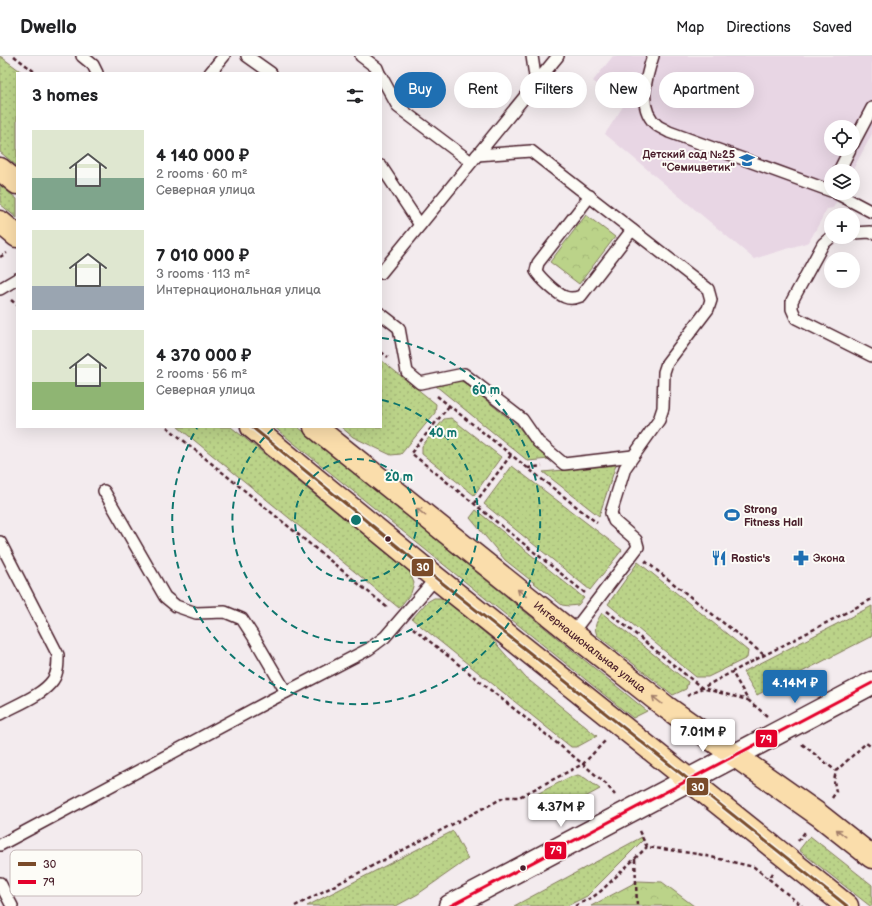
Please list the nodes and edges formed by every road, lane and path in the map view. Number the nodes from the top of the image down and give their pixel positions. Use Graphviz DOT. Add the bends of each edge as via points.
graph roads {
  1 [pos="14,56"];
  2 [pos="82,56"];
  3 [pos="224,56"];
  4 [pos="247,56"];
  5 [pos="361,56"];
  6 [pos="532,56"];
  7 [pos="558,56"];
  8 [pos="653,56"];
  9 [pos="35,72"];
  10 [pos="96,72"];
  11 [pos="211,72"];
  12 [pos="270,72"];
  13 [pos="379,72"];
  14 [pos="534,72"];
  15 [pos="545,72"];
  16 [pos="382,78"];
  17 [pos="520,103"];
  18 [pos="872,108"];
  19 [pos="860,131"];
  20 [pos="474,159"];
  21 [pos="382,168"];
  22 [pos="0,169"];
  23 [pos="16,182"];
  24 [pos="824,187"];
  25 [pos="590,196"];
  26 [pos="850,200"];
  27 [pos="872,212"];
  28 [pos="0,222"];
  29 [pos="420,225"];
  30 [pos="632,230"];
  31 [pos="871,231"];
  32 [pos="860,232"];
  33 [pos="16,235"];
  34 [pos="824,243"];
  35 [pos="382,268"];
  36 [pos="16,280"];
  37 [pos="0,289"];
  38 [pos="382,315"];
  39 [pos="872,356"];
  40 [pos="449,406"];
  41 [pos="168,428"];
  42 [pos="253,428"];
  43 [pos="317,428"];
  44 [pos="511,455"];
  45 [pos="633,456"];
  46 [pos="104,491"];
  47 [pos="475,503"];
  48 [pos="0,542"];
  49 [pos="436,578"];
  50 [pos="872,599"];
  51 [pos="597,602"];
  52 [pos="401,618"];
  53 [pos="572,633"];
  54 [pos="872,683"];
  55 [pos="286,692"];
  56 [pos="748,700"];
  57 [pos="0,714"];
  58 [pos="784,729"];
  59 [pos="734,755"];
  60 [pos="583,764"];
  61 [pos="836,771"];
  62 [pos="688,780"];
  63 [pos="628,812"];
  64 [pos="0,845"];
  65 [pos="647,846"];
  66 [pos="872,857"];
  67 [pos="635,858"];
  68 [pos="769,879"];
  69 [pos="0,883"];
  70 [pos="12,906"];
  71 [pos="294,906"];
  72 [pos="450,906"];
  73 [pos="575,906"];
  74 [pos="637,906"];
  75 [pos="847,906"];
  1 -- 9 [label="path"];
  2 -- 10 [label="lane" via="93,65"];
  3 -- 11 [label="lane"];
  4 -- 12 [label="lane"];
  5 -- 13 [label="lane"];
  6 -- 14 [label="lane"];
  7 -- 15 [label="lane"];
  8 -- 24 [label="lane" via="646,79 645,96 646,109 658,126"];
  16 -- 20 [label="lane" via="398,107"];
  17 -- 20 [label="lane"];
  18 -- 19 [label="lane"];
  20 -- 25 [label="lane" via="532,151"];
  20 -- 29 [label="lane"];
  21 -- 29 [label="lane"];
  22 -- 23 [label="main road"];
  25 -- 30 [label="lane"];
  25 -- 30 [label="lane" via="538,263 536,271 540,278 564,297 581,296"];
  26 -- 27 [label="lane"];
  28 -- 33 [label="main road"];
  29 -- 35 [label="lane"];
  30 -- 45 [label="lane" via="708,289 711,300 708,309 667,363 664,372 663,408 659,420"];
  31 -- 32 [label="lane"];
  34 -- 39 [label="lane" via="792,301 792,309 796,318"];
  36 -- 37 [label="lane"];
  38 -- 45 [label="lane" via="399,328 407,372 420,383 464,374 522,419 538,442 564,464"];
  40 -- 47 [label="path" via="411,453"];
  41 -- 52 [label="path"];
  42 -- 49 [label="main road"];
  53 -- 43 [label="main road, Интернациональная улица, one-way"];
  44 -- 47 [label="path"];
  45 -- 51 [label="lane" via="625,468 612,513 614,521 636,540 638,547"];
  46 -- 55 [label="lane" via="165,597 176,606 196,613 225,612 242,619"];
  47 -- 51 [label="path"];
  48 -- 57 [label="lane" via="58,655 58,668 54,680 42,691"];
  49 -- 52 [label="lane"];
  49 -- 62 [label="main road"];
  50 -- 56 [label="path" via="732,672"];
  51 -- 53 [label="lane"];
  51 -- 56 [label="path" via="702,688"];
  52 -- 55 [label="lane" via="375,646"];
  52 -- 60 [label="path"];
  59 -- 53 [label="main road, Интернациональная улица, one-way" via="666,707"];
  54 -- 58 [label="main road"];
  55 -- 64 [label="lane"];
  56 -- 58 [label="path"];
  58 -- 59 [label="main road"];
  58 -- 61 [label="path"];
  59 -- 62 [label="main road"];
  66 -- 59 [label="main road, Интернациональная улица, one-way" via="819,815"];
  60 -- 63 [label="path" via="606,784"];
  60 -- 71 [label="path" via="519,797 505,797"];
  62 -- 63 [label="main road"];
  62 -- 75 [label="main road"];
  63 -- 65 [label="path"];
  63 -- 72 [label="main road"];
  65 -- 67 [label="path"];
  65 -- 68 [label="path" via="754,867"];
  67 -- 73 [label="path" via="593,897"];
  67 -- 74 [label="path"];
  69 -- 70 [label="lane"];
}
